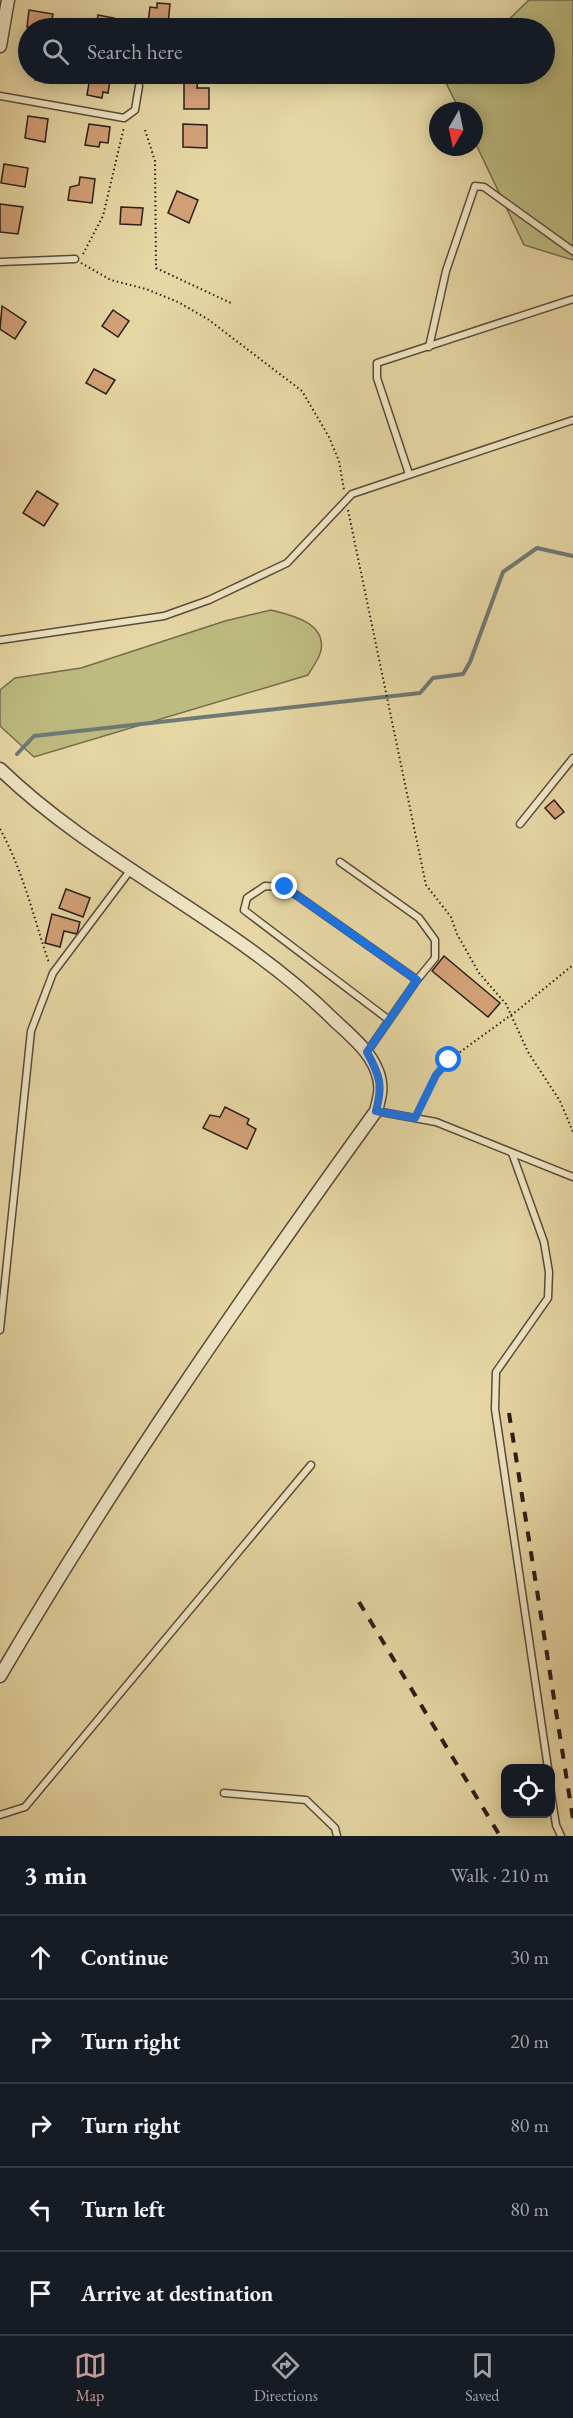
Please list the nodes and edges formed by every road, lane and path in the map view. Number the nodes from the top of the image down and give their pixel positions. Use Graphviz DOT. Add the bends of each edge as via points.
graph roads {
  1 [pos="8,0"];
  2 [pos="0,46"];
  3 [pos="139,86"];
  4 [pos="0,96"];
  5 [pos="124,118"];
  6 [pos="145,130"];
  7 [pos="573,251"];
  8 [pos="75,259"];
  9 [pos="0,262"];
  10 [pos="573,299"];
  11 [pos="233,304"];
  12 [pos="429,347"];
  13 [pos="573,420"];
  14 [pos="409,474"];
  15 [pos="346,498"];
  16 [pos="0,640"];
  17 [pos="573,758"];
  18 [pos="0,769"];
  19 [pos="520,824"];
  20 [pos="0,829"];
  21 [pos="340,862"];
  22 [pos="132,868"];
  23 [pos="573,964"];
  24 [pos="53,973"];
  25 [pos="417,980"];
  26 [pos="512,1014"];
  27 [pos="389,1020"];
  28 [pos="367,1052"];
  29 [pos="376,1111"];
  30 [pos="415,1118"];
  31 [pos="573,1132"];
  32 [pos="512,1153"];
  33 [pos="573,1178"];
  34 [pos="0,1330"];
  35 [pos="311,1465"];
  36 [pos="0,1676"];
  37 [pos="547,1764"];
  38 [pos="224,1793"];
  39 [pos="0,1815"];
  40 [pos="555,1818"];
  41 [pos="337,1836"];
  42 [pos="561,1836"];
  1 -- 2 [label="street"];
  3 -- 5 [label="lane" via="135,110"];
  4 -- 5 [label="lane"];
  5 -- 8 [label="path" via="103,216 84,254"];
  6 -- 11 [label="path" via="154,161 156,268"];
  7 -- 12 [label="lane" via="484,187 474,186 446,271"];
  8 -- 9 [label="lane"];
  8 -- 15 [label="path" via="111,280 178,302 209,320 302,391 335,453"];
  10 -- 12 [label="lane"];
  12 -- 14 [label="lane" via="377,363 377,378"];
  13 -- 14 [label="lane"];
  14 -- 15 [label="lane"];
  15 -- 16 [label="lane" via="287,563 209,600 164,616"];
  15 -- 26 [label="path" via="426,885 451,917 479,972"];
  17 -- 19 [label="lane"];
  18 -- 22 [label="street" via="64,822"];
  20 -- 24 [label="path" via="26,883 34,921"];
  21 -- 25 [label="lane" via="419,918 435,940 435,958"];
  22 -- 24 [label="lane"];
  22 -- 28 [label="street" via="309,995"];
  23 -- 26 [label="path"];
  24 -- 34 [label="lane" via="31,1031"];
  25 -- 27 [label="lane"];
  25 -- 27 [label="lane" via="285,887 265,886 247,898 244,910"];
  26 -- 30 [label="path" via="449,1060 436,1075"];
  26 -- 31 [label="path" via="524,1045 560,1101"];
  27 -- 28 [label="lane"];
  28 -- 29 [label="street" via="382,1090"];
  29 -- 30 [label="lane"];
  29 -- 36 [label="street" via="262,1269 54,1584"];
  30 -- 32 [label="lane" via="436,1122"];
  32 -- 33 [label="lane"];
  32 -- 37 [label="lane" via="544,1242 548,1298 496,1372 495,1409"];
  35 -- 39 [label="lane" via="25,1807"];
  38 -- 41 [label="lane" via="306,1800 335,1828"];
  40 -- 42 [label="lane"];
}
